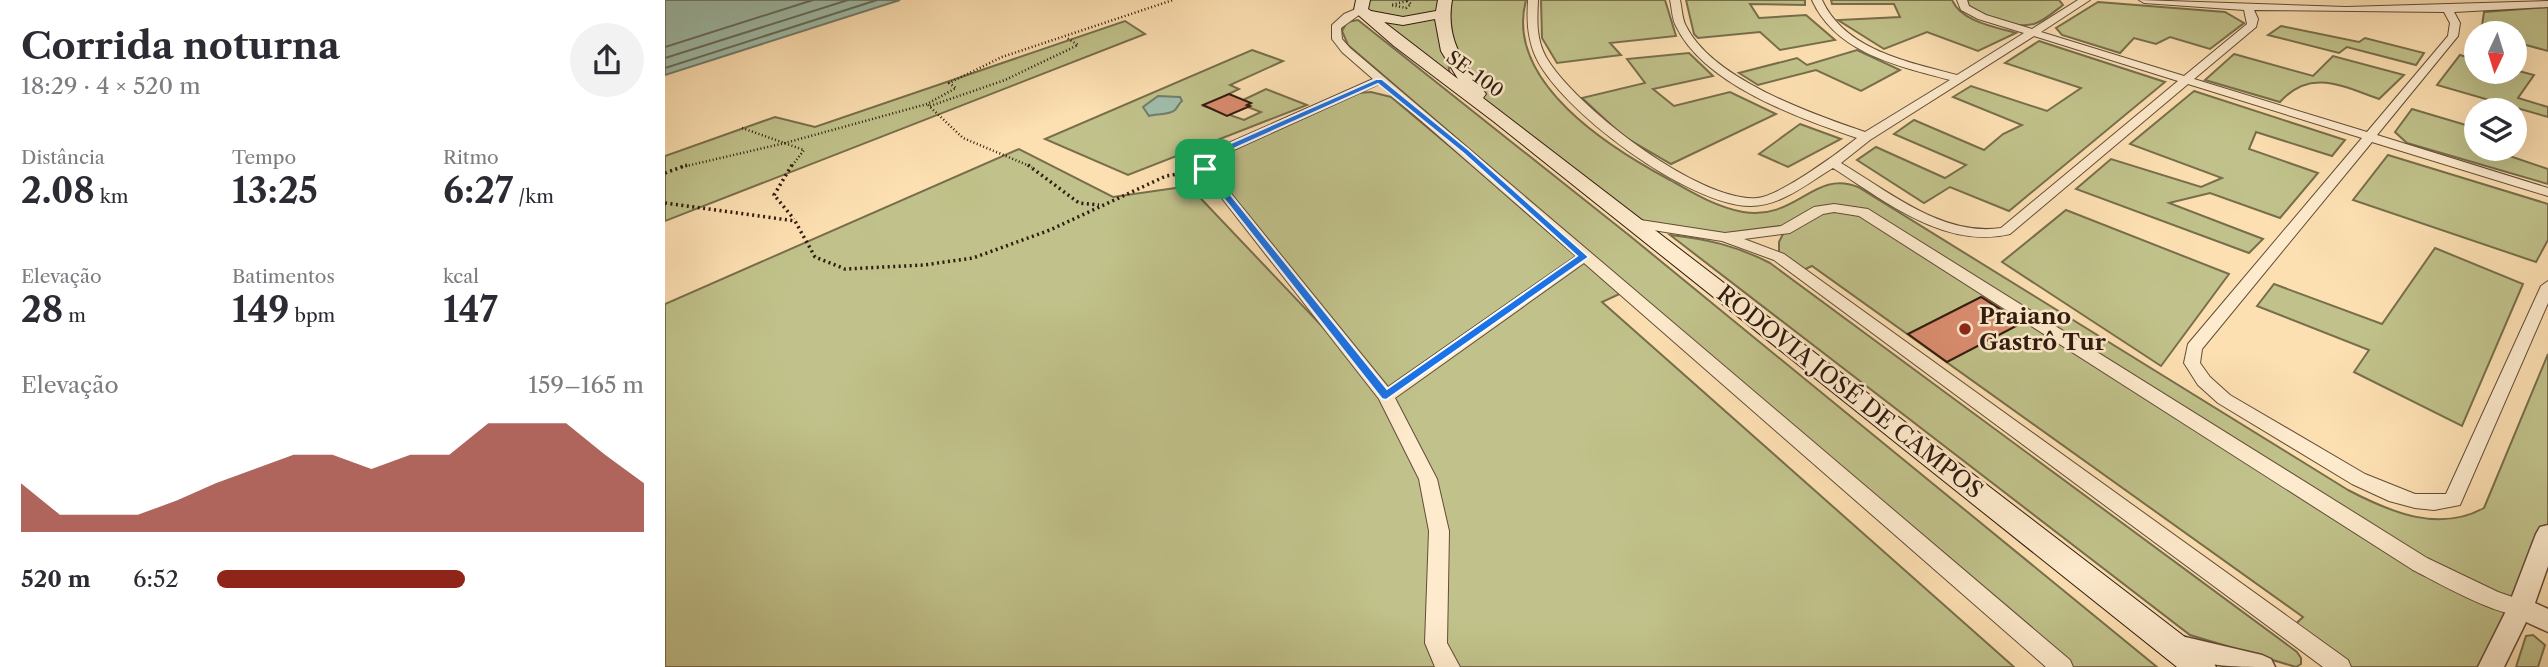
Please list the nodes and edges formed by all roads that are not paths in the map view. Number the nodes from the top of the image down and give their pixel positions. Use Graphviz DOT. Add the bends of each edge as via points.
graph roads {
  1 [pos="1532,0"];
  2 [pos="1675,0"];
  3 [pos="1817,0"];
  4 [pos="1962,0"];
  5 [pos="2085,0"];
  6 [pos="2144,0"];
  7 [pos="2548,4"];
  8 [pos="1361,7"];
  9 [pos="1443,7"];
  10 [pos="2248,8"];
  11 [pos="2449,11"];
  12 [pos="2034,33"];
  13 [pos="1959,79"];
  14 [pos="1379,80"];
  15 [pos="2186,81"];
  16 [pos="1499,117"];
  17 [pos="1866,137"];
  18 [pos="2367,138"];
  19 [pos="1833,163"];
  20 [pos="2548,192"];
  21 [pos="1634,223"];
  22 [pos="1785,230"];
  23 [pos="1725,237"];
  24 [pos="1584,257"];
  25 [pos="1779,257"];
  26 [pos="2548,286"];
  27 [pos="1386,396"];
  28 [pos="2548,534"];
  29 [pos="2520,608"];
  30 [pos="2548,621"];
  31 [pos="2175,645"];
  32 [pos="1448,667"];
  33 [pos="2062,667"];
  34 [pos="2200,667"];
  35 [pos="2262,667"];
  36 [pos="2340,667"];
  37 [pos="2491,667"];
  1 -- 19 [label="street" via="1533,36 1572,101 1608,132 1661,166 1721,197 1758,202"];
  2 -- 17 [label="street" via="1675,12 1688,38 1721,70 1797,114"];
  3 -- 13 [label="street" via="1832,25 1857,43 1899,62"];
  4 -- 12 [label="street" via="1971,12"];
  5 -- 12 [label="street"];
  6 -- 10 [label="street"];
  7 -- 11 [label="street"];
  8 -- 9 [label="main road" via="1403,21"];
  8 -- 14 [label="street" via="1336,27 1337,39"];
  8 -- 16 [label="main road, SE-100 / SE-100" via="1461,92"];
  9 -- 16 [label="main road, SE-100 / SE-100" via="1443,37 1450,56"];
  10 -- 11 [label="street"];
  10 -- 15 [label="street" via="2252,25"];
  11 -- 18 [label="street" via="2455,23 2453,36"];
  12 -- 13 [label="street"];
  12 -- 15 [label="street"];
  13 -- 17 [label="street"];
  14 -- 24 [label="street"];
  14 -- 27 [label="street" via="1210,156 1205,169"];
  15 -- 18 [label="street"];
  15 -- 19 [label="street" via="1995,235 1943,228"];
  16 -- 21 [label="main road, RODOVIA JOSÉ DE CAMPOS"];
  17 -- 19 [label="street"];
  18 -- 20 [label="street"];
  18 -- 26 [label="street" via="2195,348 2192,363 2224,398 2391,494 2439,503 2453,500"];
  21 -- 23 [label="street"];
  21 -- 31 [label="main road, RODOVIA JOSÉ DE CAMPOS"];
  22 -- 23 [label="street"];
  22 -- 25 [label="street"];
  22 -- 29 [label="street" via="1819,211 1863,212 2420,564"];
  23 -- 25 [label="street"];
  24 -- 27 [label="street"];
  24 -- 33 [label="street"];
  25 -- 36 [label="street"];
  27 -- 32 [label="street" via="1429,479 1439,531 1436,643"];
  28 -- 29 [label="street"];
  29 -- 30 [label="street"];
  29 -- 37 [label="street"];
  31 -- 34 [label="main road, RODOVIA JOSÉ DE CAMPOS"];
  31 -- 35 [label="street"];
}
